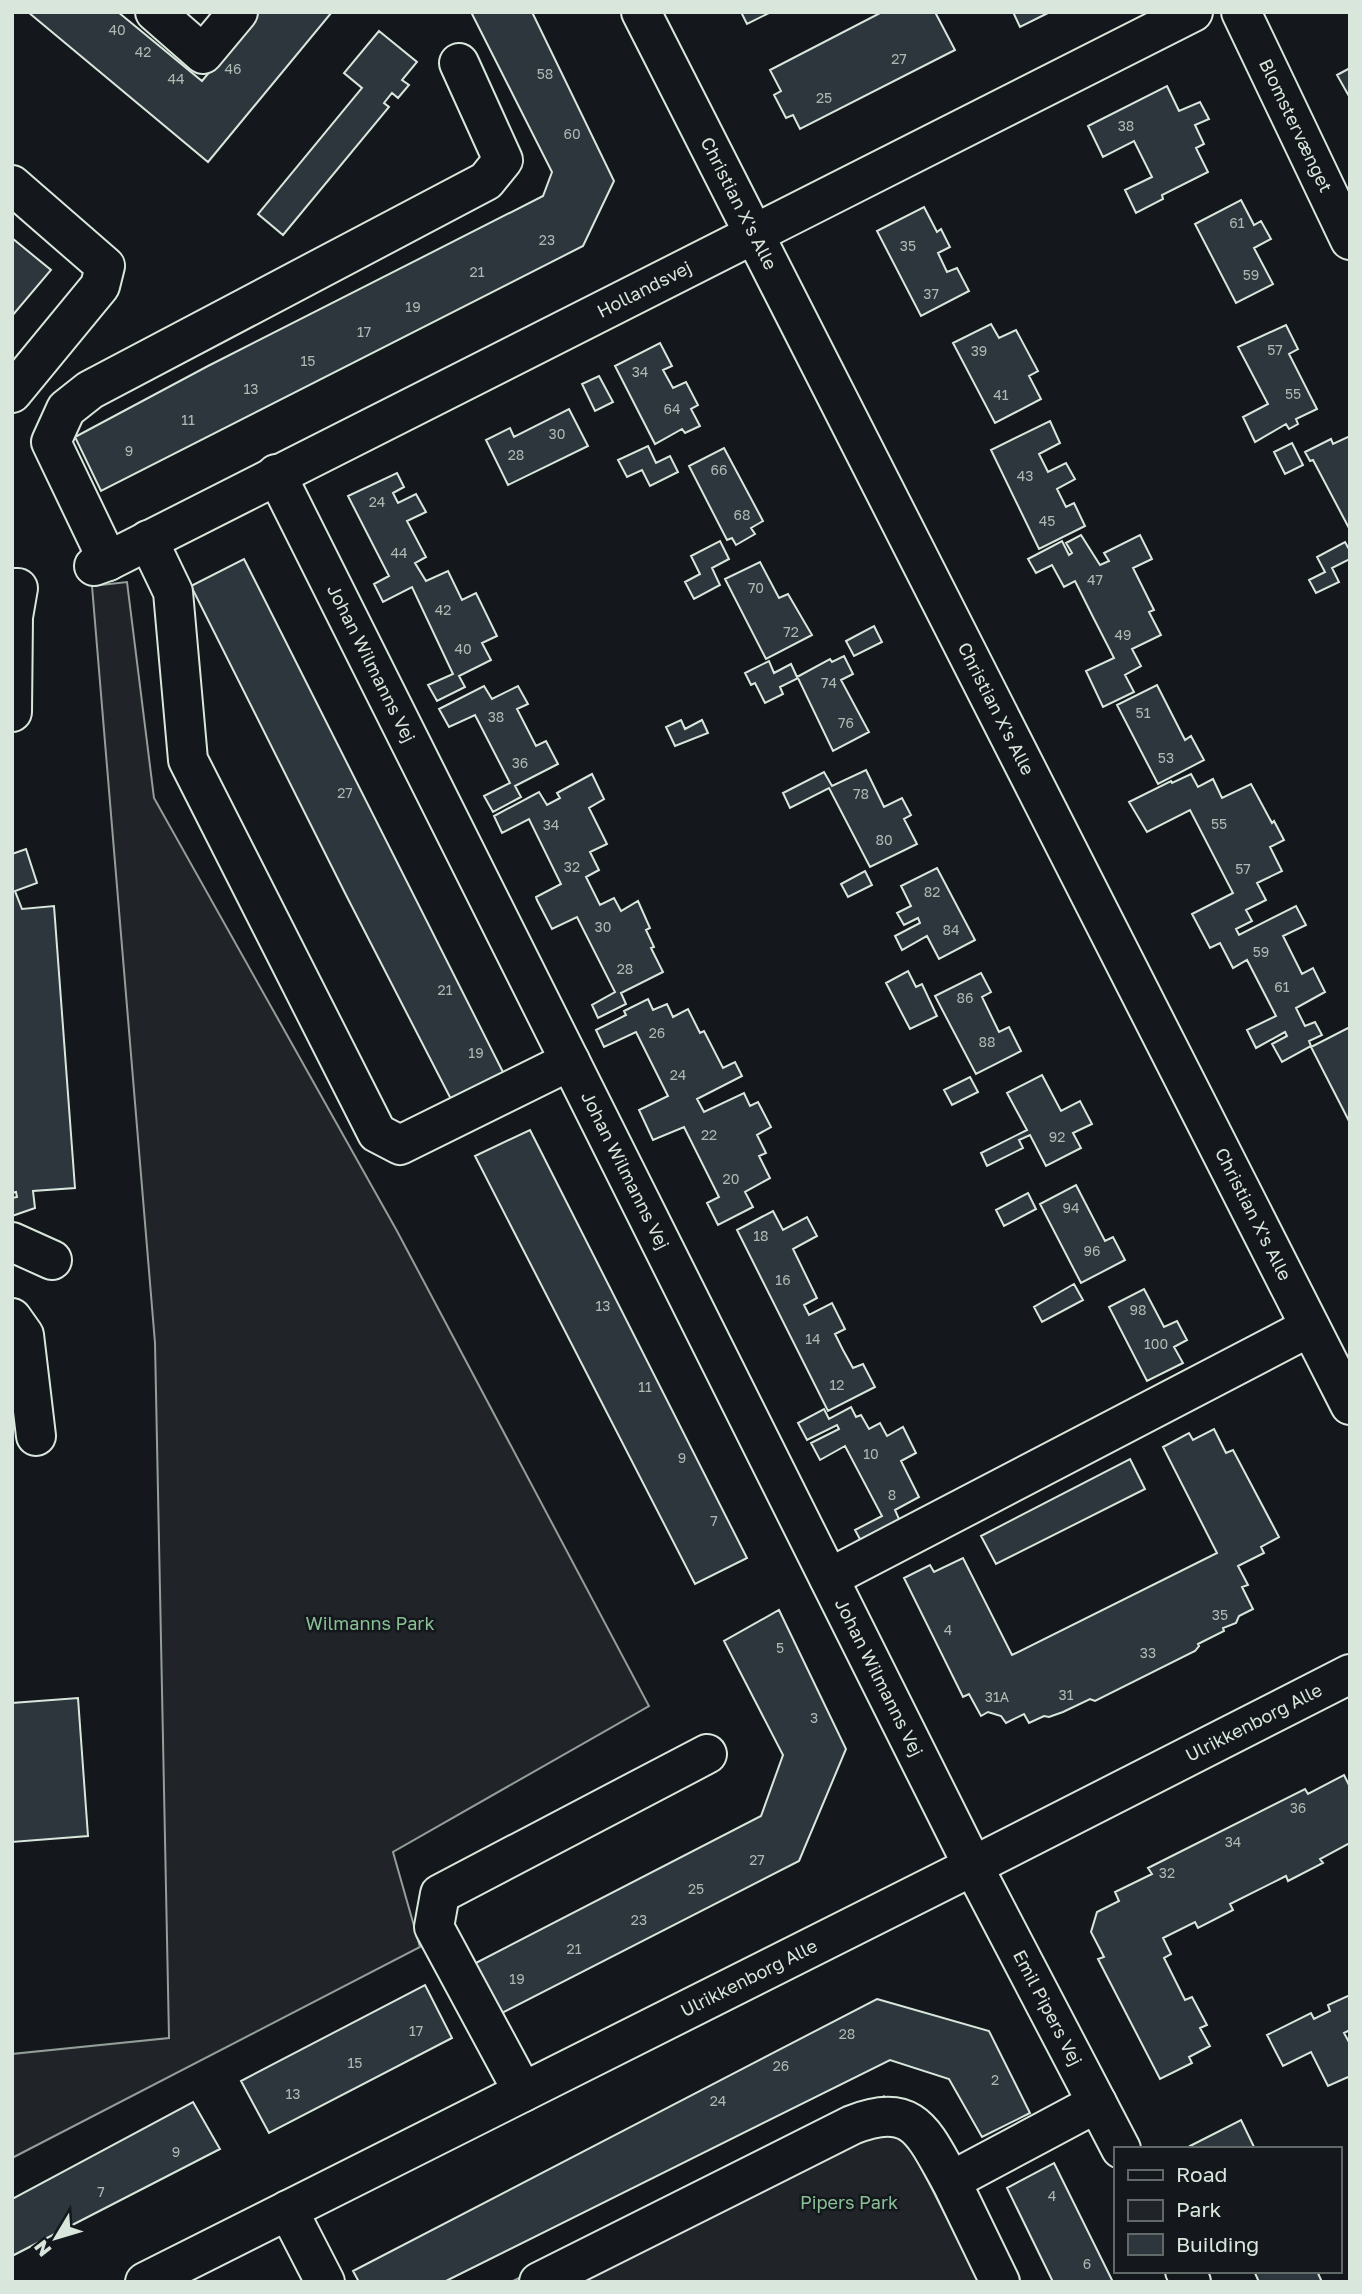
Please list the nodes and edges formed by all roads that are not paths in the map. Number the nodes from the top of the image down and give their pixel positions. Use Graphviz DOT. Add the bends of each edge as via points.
graph roads {
  1 [pos="155,12"];
  2 [pos="238,12"];
  3 [pos="641,12"];
  4 [pos="1193,12"];
  5 [pos="1241,12"];
  6 [pos="458,63"];
  7 [pos="12,185"];
  8 [pos="754,234"];
  9 [pos="1350,240"];
  10 [pos="12,393"];
  11 [pos="276,474"];
  12 [pos="148,540"];
  13 [pos="15,588"];
  14 [pos="12,712"];
  15 [pos="569,1060"];
  16 [pos="12,1242"];
  17 [pos="52,1260"];
  18 [pos="12,1318"];
  19 [pos="1310,1327"];
  20 [pos="1350,1405"];
  21 [pos="36,1436"];
  22 [pos="829,1578"];
  23 [pos="1350,1674"];
  24 [pos="706,1754"];
  25 [pos="973,1867"];
  26 [pos="523,2092"];
  27 [pos="1097,2103"];
  28 [pos="1120,2147"];
  29 [pos="951,2181"];
  30 [pos="288,2210"];
  31 [pos="145,2282"];
  32 [pos="326,2282"];
  33 [pos="539,2282"];
  34 [pos="1000,2282"];
  1 -- 2 [label="street" via="203,54"];
  3 -- 8 [label="street, Christian X's Alle"];
  4 -- 8 [label="street, Hollandsvej"];
  5 -- 9 [label="street, Blomstervænget"];
  6 -- 12 [label="street, Hollandsvej" via="503,160 486,181 90,390 66,410 51,442 101,564"];
  7 -- 10 [label="street" via="105,265 100,286"];
  8 -- 11 [label="street, Hollandsvej"];
  8 -- 19 [label="street, Christian X's Alle"];
  11 -- 12 [label="street, Hollandsvej"];
  11 -- 15 [label="street, Johan Wilmanns Vej"];
  12 -- 15 [label="street" via="173,592 188,760 377,1133 400,1145"];
  13 -- 14 [label="street"];
  15 -- 22 [label="street, Johan Wilmanns Vej"];
  16 -- 17 [label="street"];
  18 -- 21 [label="street" via="24,1335"];
  19 -- 20 [label="street, Christian X's Alle"];
  19 -- 22 [label="street"];
  22 -- 25 [label="street, Johan Wilmanns Vej"];
  23 -- 25 [label="street, Ulrikkenborg Alle"];
  24 -- 26 [label="street" via="440,1894 434,1927"];
  25 -- 26 [label="street, Ulrikkenborg Alle"];
  25 -- 27 [label="street, Emil Pipers Vej"];
  26 -- 30 [label="street, Ulrikkenborg Alle"];
  27 -- 28 [label="street, Emil Pipers Vej"];
  27 -- 29 [label="street"];
  29 -- 33 [label="street" via="922,2130 902,2118 875,2115"];
  29 -- 34 [label="street"];
  30 -- 31 [label="street, Ulrikkenborg Alle"];
  30 -- 32 [label="street"];
}
